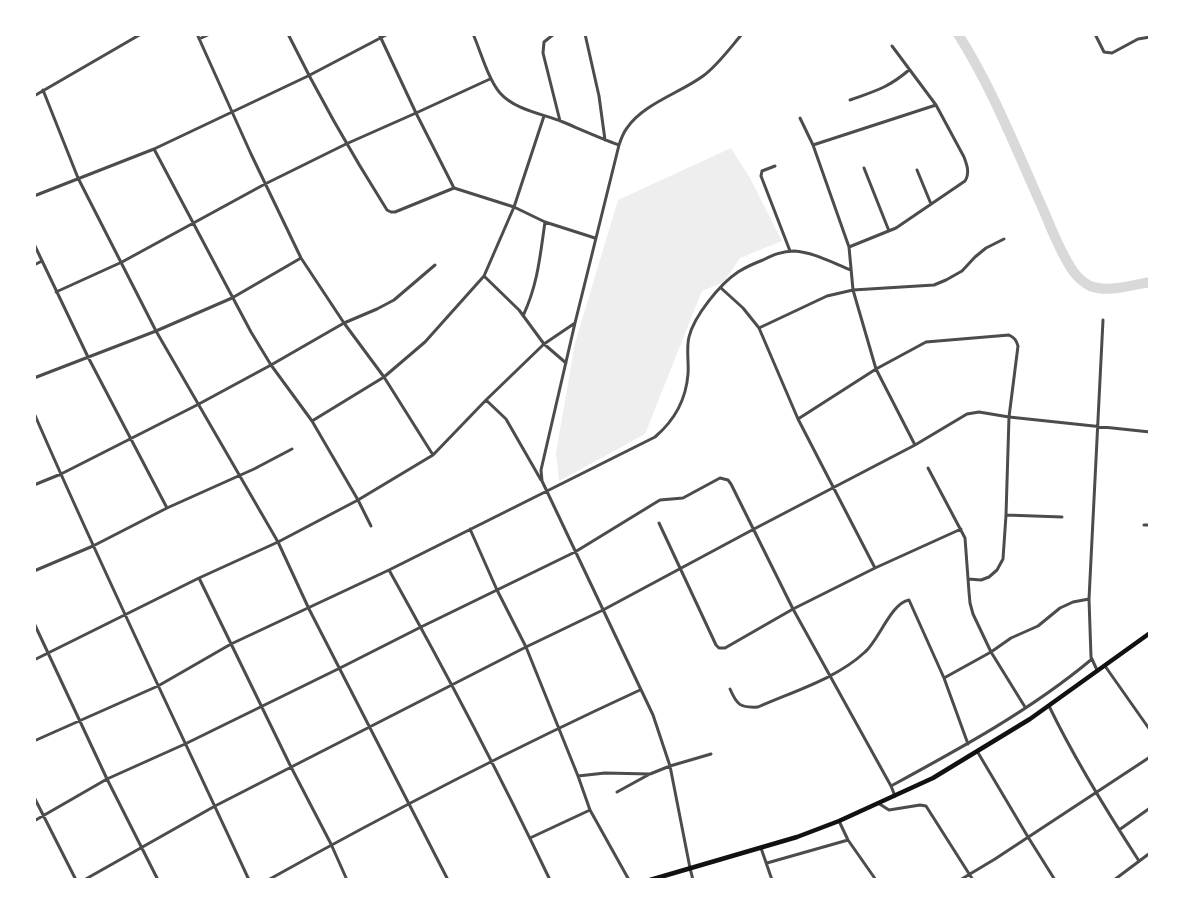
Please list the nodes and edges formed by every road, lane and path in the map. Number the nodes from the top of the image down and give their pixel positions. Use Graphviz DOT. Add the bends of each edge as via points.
graph roads {
  1 [pos="141,34"];
  2 [pos="197,34"];
  3 [pos="210,34"];
  4 [pos="288,34"];
  5 [pos="388,34"];
  6 [pos="473,34"];
  7 [pos="554,34"];
  8 [pos="585,34"];
  9 [pos="741,34"];
  10 [pos="1095,34"];
  11 [pos="380,36"];
  12 [pos="1138,37"];
  13 [pos="1149,37"];
  14 [pos="199,39"];
  15 [pos="892,46"];
  16 [pos="909,69"];
  17 [pos="308,76"];
  18 [pos="490,78"];
  19 [pos="43,90"];
  20 [pos="34,96"];
  21 [pos="850,100"];
  22 [pos="936,105"];
  23 [pos="232,113"];
  24 [pos="416,113"];
  25 [pos="544,116"];
  26 [pos="800,118"];
  27 [pos="560,121"];
  28 [pos="605,140"];
  29 [pos="346,144"];
  30 [pos="619,145"];
  31 [pos="813,145"];
  32 [pos="154,149"];
  33 [pos="775,166"];
  34 [pos="864,168"];
  35 [pos="917,170"];
  36 [pos="78,178"];
  37 [pos="265,184"];
  38 [pos="454,188"];
  39 [pos="34,196"];
  40 [pos="931,204"];
  41 [pos="514,207"];
  42 [pos="545,222"];
  43 [pos="192,223"];
  44 [pos="889,231"];
  45 [pos="596,239"];
  46 [pos="1004,239"];
  47 [pos="34,244"];
  48 [pos="849,247"];
  49 [pos="790,251"];
  50 [pos="301,258"];
  51 [pos="42,261"];
  52 [pos="122,262"];
  53 [pos="34,265"];
  54 [pos="435,265"];
  55 [pos="850,270"];
  56 [pos="484,276"];
  57 [pos="721,288"];
  58 [pos="854,290"];
  59 [pos="57,292"];
  60 [pos="232,298"];
  61 [pos="523,316"];
  62 [pos="1103,320"];
  63 [pos="575,322"];
  64 [pos="344,323"];
  65 [pos="759,328"];
  66 [pos="156,332"];
  67 [pos="544,344"];
  68 [pos="88,357"];
  69 [pos="566,363"];
  70 [pos="272,365"];
  71 [pos="876,369"];
  72 [pos="384,377"];
  73 [pos="34,378"];
  74 [pos="486,400"];
  75 [pos="197,405"];
  76 [pos="34,412"];
  77 [pos="1009,417"];
  78 [pos="798,419"];
  79 [pos="312,421"];
  80 [pos="1098,426"];
  81 [pos="1149,432"];
  82 [pos="131,438"];
  83 [pos="915,445"];
  84 [pos="292,449"];
  85 [pos="433,455"];
  86 [pos="928,468"];
  87 [pos="60,474"];
  88 [pos="240,475"];
  89 [pos="542,481"];
  90 [pos="34,485"];
  91 [pos="834,487"];
  92 [pos="547,492"];
  93 [pos="358,500"];
  94 [pos="167,508"];
  95 [pos="1006,515"];
  96 [pos="1062,517"];
  97 [pos="659,523"];
  98 [pos="1144,525"];
  99 [pos="1149,525"];
  100 [pos="370,526"];
  101 [pos="470,529"];
  102 [pos="754,529"];
  103 [pos="961,529"];
  104 [pos="278,542"];
  105 [pos="93,546"];
  106 [pos="575,552"];
  107 [pos="875,568"];
  108 [pos="680,569"];
  109 [pos="389,570"];
  110 [pos="34,571"];
  111 [pos="199,578"];
  112 [pos="968,579"];
  113 [pos="497,590"];
  114 [pos="1089,599"];
  115 [pos="309,609"];
  116 [pos="793,609"];
  117 [pos="603,610"];
  118 [pos="125,616"];
  119 [pos="34,623"];
  120 [pos="421,627"];
  121 [pos="1149,633"];
  122 [pos="231,644"];
  123 [pos="526,647"];
  124 [pos="991,652"];
  125 [pos="48,653"];
  126 [pos="1092,659"];
  127 [pos="34,660"];
  128 [pos="1106,666"];
  129 [pos="340,669"];
  130 [pos="1097,672"];
  131 [pos="830,676"];
  132 [pos="944,678"];
  133 [pos="452,685"];
  134 [pos="158,686"];
  135 [pos="641,689"];
  136 [pos="730,689"];
  137 [pos="262,706"];
  138 [pos="1049,706"];
  139 [pos="1025,707"];
  140 [pos="80,722"];
  141 [pos="369,727"];
  142 [pos="558,728"];
  143 [pos="1149,730"];
  144 [pos="34,741"];
  145 [pos="185,744"];
  146 [pos="968,744"];
  147 [pos="977,751"];
  148 [pos="711,754"];
  149 [pos="1149,756"];
  150 [pos="490,761"];
  151 [pos="670,766"];
  152 [pos="291,767"];
  153 [pos="650,774"];
  154 [pos="578,776"];
  155 [pos="107,779"];
  156 [pos="891,786"];
  157 [pos="617,792"];
  158 [pos="1095,793"];
  159 [pos="895,796"];
  160 [pos="34,798"];
  161 [pos="409,803"];
  162 [pos="878,803"];
  163 [pos="215,806"];
  164 [pos="1149,808"];
  165 [pos="590,810"];
  166 [pos="45,816"];
  167 [pos="34,821"];
  168 [pos="839,821"];
  169 [pos="1119,830"];
  170 [pos="1028,837"];
  171 [pos="530,838"];
  172 [pos="848,840"];
  173 [pos="331,844"];
  174 [pos="142,848"];
  175 [pos="761,848"];
  176 [pos="1149,853"];
  177 [pos="1139,861"];
  178 [pos="767,863"];
  179 [pos="690,868"];
  180 [pos="970,874"];
  181 [pos="76,879"];
  182 [pos="84,879"];
  183 [pos="158,879"];
  184 [pos="249,879"];
  185 [pos="268,879"];
  186 [pos="347,879"];
  187 [pos="448,879"];
  188 [pos="550,879"];
  189 [pos="628,879"];
  190 [pos="650,879"];
  191 [pos="693,879"];
  192 [pos="772,879"];
  193 [pos="876,879"];
  194 [pos="960,879"];
  195 [pos="973,879"];
  196 [pos="1055,879"];
  197 [pos="1114,879"];
  1 -- 19 [label="street"];
  2 -- 14 [label="street"];
  3 -- 14 [label="street"];
  4 -- 17 [label="street"];
  5 -- 11 [label="street"];
  6 -- 18 [label="street"];
  7 -- 27 [label="street" via="544,42 543,53"];
  8 -- 28 [label="street"];
  9 -- 30 [label="street" via="705,74 632,121"];
  10 -- 12 [label="street" via="1108,53"];
  11 -- 17 [label="street"];
  11 -- 24 [label="street"];
  12 -- 13 [label="street"];
  14 -- 23 [label="street"];
  15 -- 16 [label="street"];
  16 -- 21 [label="street" via="887,87"];
  16 -- 22 [label="street"];
  17 -- 23 [label="street"];
  17 -- 29 [label="street"];
  18 -- 24 [label="street"];
  18 -- 25 [label="street" via="506,99"];
  19 -- 20 [label="street"];
  19 -- 36 [label="street"];
  22 -- 31 [label="street"];
  22 -- 40 [label="street" via="964,157 968,175"];
  23 -- 32 [label="street"];
  23 -- 37 [label="street"];
  24 -- 29 [label="street"];
  24 -- 38 [label="street"];
  25 -- 27 [label="street"];
  25 -- 41 [label="street"];
  26 -- 31 [label="street"];
  27 -- 28 [label="street"];
  28 -- 30 [label="street"];
  29 -- 37 [label="street"];
  29 -- 38 [label="street" via="391,212"];
  30 -- 45 [label="street"];
  31 -- 48 [label="street"];
  32 -- 36 [label="street"];
  32 -- 43 [label="street"];
  33 -- 49 [label="street" via="762,171 760,176"];
  34 -- 44 [label="street"];
  35 -- 40 [label="street"];
  36 -- 39 [label="street"];
  36 -- 52 [label="street"];
  37 -- 43 [label="street"];
  37 -- 50 [label="street"];
  38 -- 41 [label="street"];
  40 -- 44 [label="street"];
  41 -- 42 [label="street"];
  41 -- 56 [label="street"];
  42 -- 45 [label="street"];
  42 -- 61 [label="street" via="537,280"];
  43 -- 52 [label="street"];
  43 -- 60 [label="street"];
  44 -- 48 [label="street"];
  45 -- 63 [label="street"];
  46 -- 58 [label="street" via="986,248 962,271 934,285"];
  47 -- 51 [label="street"];
  48 -- 55 [label="street"];
  49 -- 55 [label="street"];
  49 -- 57 [label="street" via="743,269"];
  50 -- 60 [label="street"];
  50 -- 64 [label="street"];
  51 -- 53 [label="street"];
  51 -- 59 [label="street"];
  52 -- 59 [label="street"];
  52 -- 66 [label="street"];
  54 -- 64 [label="street" via="394,300"];
  55 -- 58 [label="street"];
  56 -- 61 [label="street"];
  56 -- 72 [label="street" via="425,342"];
  57 -- 65 [label="street"];
  57 -- 92 [label="street" via="693,325 684,396 671,422 655,437"];
  58 -- 65 [label="street" via="827,296"];
  58 -- 71 [label="street"];
  59 -- 68 [label="street"];
  60 -- 66 [label="street"];
  60 -- 70 [label="street"];
  61 -- 67 [label="street"];
  62 -- 80 [label="street"];
  63 -- 67 [label="street"];
  63 -- 69 [label="street"];
  64 -- 70 [label="street"];
  64 -- 72 [label="street"];
  65 -- 78 [label="street"];
  66 -- 68 [label="street"];
  66 -- 75 [label="street"];
  67 -- 69 [label="street"];
  67 -- 74 [label="street"];
  68 -- 73 [label="street"];
  68 -- 82 [label="street"];
  69 -- 89 [label="street" via="543,457"];
  70 -- 75 [label="street"];
  70 -- 79 [label="street"];
  71 -- 77 [label="street" via="926,342 1009,335 1018,346"];
  71 -- 78 [label="street"];
  71 -- 83 [label="street"];
  72 -- 79 [label="street"];
  72 -- 85 [label="street"];
  74 -- 85 [label="street"];
  74 -- 89 [label="street" via="506,419"];
  75 -- 82 [label="street"];
  75 -- 88 [label="street"];
  76 -- 87 [label="street"];
  77 -- 80 [label="street"];
  77 -- 83 [label="street" via="972,412"];
  77 -- 95 [label="street"];
  78 -- 91 [label="street"];
  79 -- 93 [label="street"];
  80 -- 81 [label="street"];
  80 -- 114 [label="street"];
  82 -- 87 [label="street"];
  82 -- 94 [label="street"];
  83 -- 91 [label="street"];
  84 -- 88 [label="street"];
  85 -- 93 [label="street"];
  86 -- 103 [label="street"];
  87 -- 90 [label="street"];
  87 -- 105 [label="street"];
  88 -- 94 [label="street"];
  88 -- 104 [label="street"];
  89 -- 92 [label="street"];
  91 -- 102 [label="street"];
  91 -- 107 [label="street"];
  92 -- 101 [label="street"];
  92 -- 106 [label="street"];
  93 -- 100 [label="street"];
  93 -- 104 [label="street"];
  94 -- 105 [label="street"];
  95 -- 96 [label="street"];
  95 -- 112 [label="street" via="1003,559 997,570 981,580"];
  97 -- 108 [label="street"];
  98 -- 99 [label="street"];
  101 -- 109 [label="street"];
  101 -- 113 [label="street"];
  102 -- 106 [label="street" via="731,484 720,478 683,498 660,500"];
  102 -- 108 [label="street"];
  102 -- 116 [label="street"];
  103 -- 107 [label="street"];
  103 -- 112 [label="street"];
  104 -- 111 [label="street"];
  104 -- 115 [label="street"];
  105 -- 110 [label="street"];
  105 -- 118 [label="street"];
  106 -- 113 [label="street"];
  106 -- 117 [label="street"];
  107 -- 116 [label="street"];
  108 -- 116 [label="street" via="719,648"];
  108 -- 117 [label="street"];
  109 -- 115 [label="street"];
  109 -- 120 [label="street"];
  111 -- 118 [label="street"];
  111 -- 122 [label="street"];
  112 -- 124 [label="street" via="973,614"];
  113 -- 120 [label="street"];
  113 -- 123 [label="street"];
  114 -- 124 [label="street" via="1060,609"];
  114 -- 126 [label="street"];
  115 -- 122 [label="street"];
  115 -- 129 [label="street"];
  116 -- 131 [label="street"];
  117 -- 123 [label="street"];
  117 -- 135 [label="street"];
  118 -- 125 [label="street"];
  118 -- 134 [label="street"];
  119 -- 125 [label="street"];
  120 -- 129 [label="street"];
  120 -- 133 [label="street"];
  121 -- 128 [label="highway"];
  122 -- 134 [label="street"];
  122 -- 137 [label="street"];
  123 -- 133 [label="street"];
  123 -- 142 [label="street"];
  124 -- 132 [label="street"];
  124 -- 139 [label="street"];
  125 -- 127 [label="street"];
  125 -- 140 [label="street"];
  126 -- 130 [label="street"];
  126 -- 139 [label="street"];
  128 -- 130 [label="highway"];
  128 -- 143 [label="street"];
  129 -- 137 [label="street"];
  129 -- 141 [label="street"];
  130 -- 138 [label="highway"];
  131 -- 132 [label="street" via="865,652 886,621 908,600"];
  131 -- 136 [label="street" via="758,706 735,702"];
  131 -- 156 [label="street"];
  132 -- 146 [label="street"];
  133 -- 141 [label="street"];
  133 -- 150 [label="street"];
  134 -- 140 [label="street"];
  134 -- 145 [label="street"];
  135 -- 142 [label="street"];
  135 -- 151 [label="street"];
  137 -- 145 [label="street"];
  137 -- 152 [label="street"];
  138 -- 147 [label="highway"];
  138 -- 158 [label="street"];
  139 -- 146 [label="street"];
  140 -- 144 [label="street"];
  140 -- 155 [label="street"];
  141 -- 152 [label="street"];
  141 -- 161 [label="street"];
  142 -- 150 [label="street"];
  142 -- 154 [label="street"];
  145 -- 155 [label="street"];
  145 -- 163 [label="street"];
  146 -- 156 [label="street"];
  147 -- 159 [label="highway"];
  147 -- 170 [label="street"];
  148 -- 151 [label="street"];
  149 -- 158 [label="street"];
  150 -- 161 [label="street"];
  150 -- 171 [label="street"];
  151 -- 153 [label="street"];
  151 -- 179 [label="street"];
  152 -- 163 [label="street"];
  152 -- 173 [label="street"];
  153 -- 154 [label="street"];
  153 -- 157 [label="street"];
  154 -- 165 [label="street"];
  155 -- 166 [label="street"];
  155 -- 174 [label="street"];
  156 -- 159 [label="street"];
  158 -- 169 [label="street"];
  158 -- 170 [label="street"];
  159 -- 162 [label="highway"];
  160 -- 166 [label="street"];
  161 -- 173 [label="street"];
  161 -- 187 [label="street"];
  162 -- 168 [label="highway"];
  162 -- 180 [label="street" via="889,810 926,806"];
  163 -- 174 [label="street"];
  163 -- 184 [label="street"];
  164 -- 169 [label="street"];
  165 -- 171 [label="street"];
  165 -- 189 [label="street"];
  166 -- 167 [label="street"];
  166 -- 181 [label="street"];
  168 -- 172 [label="street"];
  168 -- 175 [label="highway"];
  169 -- 177 [label="street"];
  170 -- 180 [label="street"];
  170 -- 196 [label="street"];
  171 -- 188 [label="street"];
  172 -- 178 [label="street"];
  172 -- 193 [label="street"];
  173 -- 185 [label="street"];
  173 -- 186 [label="street"];
  174 -- 182 [label="street"];
  174 -- 183 [label="street"];
  175 -- 178 [label="street"];
  175 -- 179 [label="highway"];
  176 -- 177 [label="street"];
  177 -- 197 [label="street"];
  178 -- 192 [label="street"];
  179 -- 190 [label="highway"];
  179 -- 191 [label="street"];
  180 -- 194 [label="street"];
  180 -- 195 [label="street"];
}
